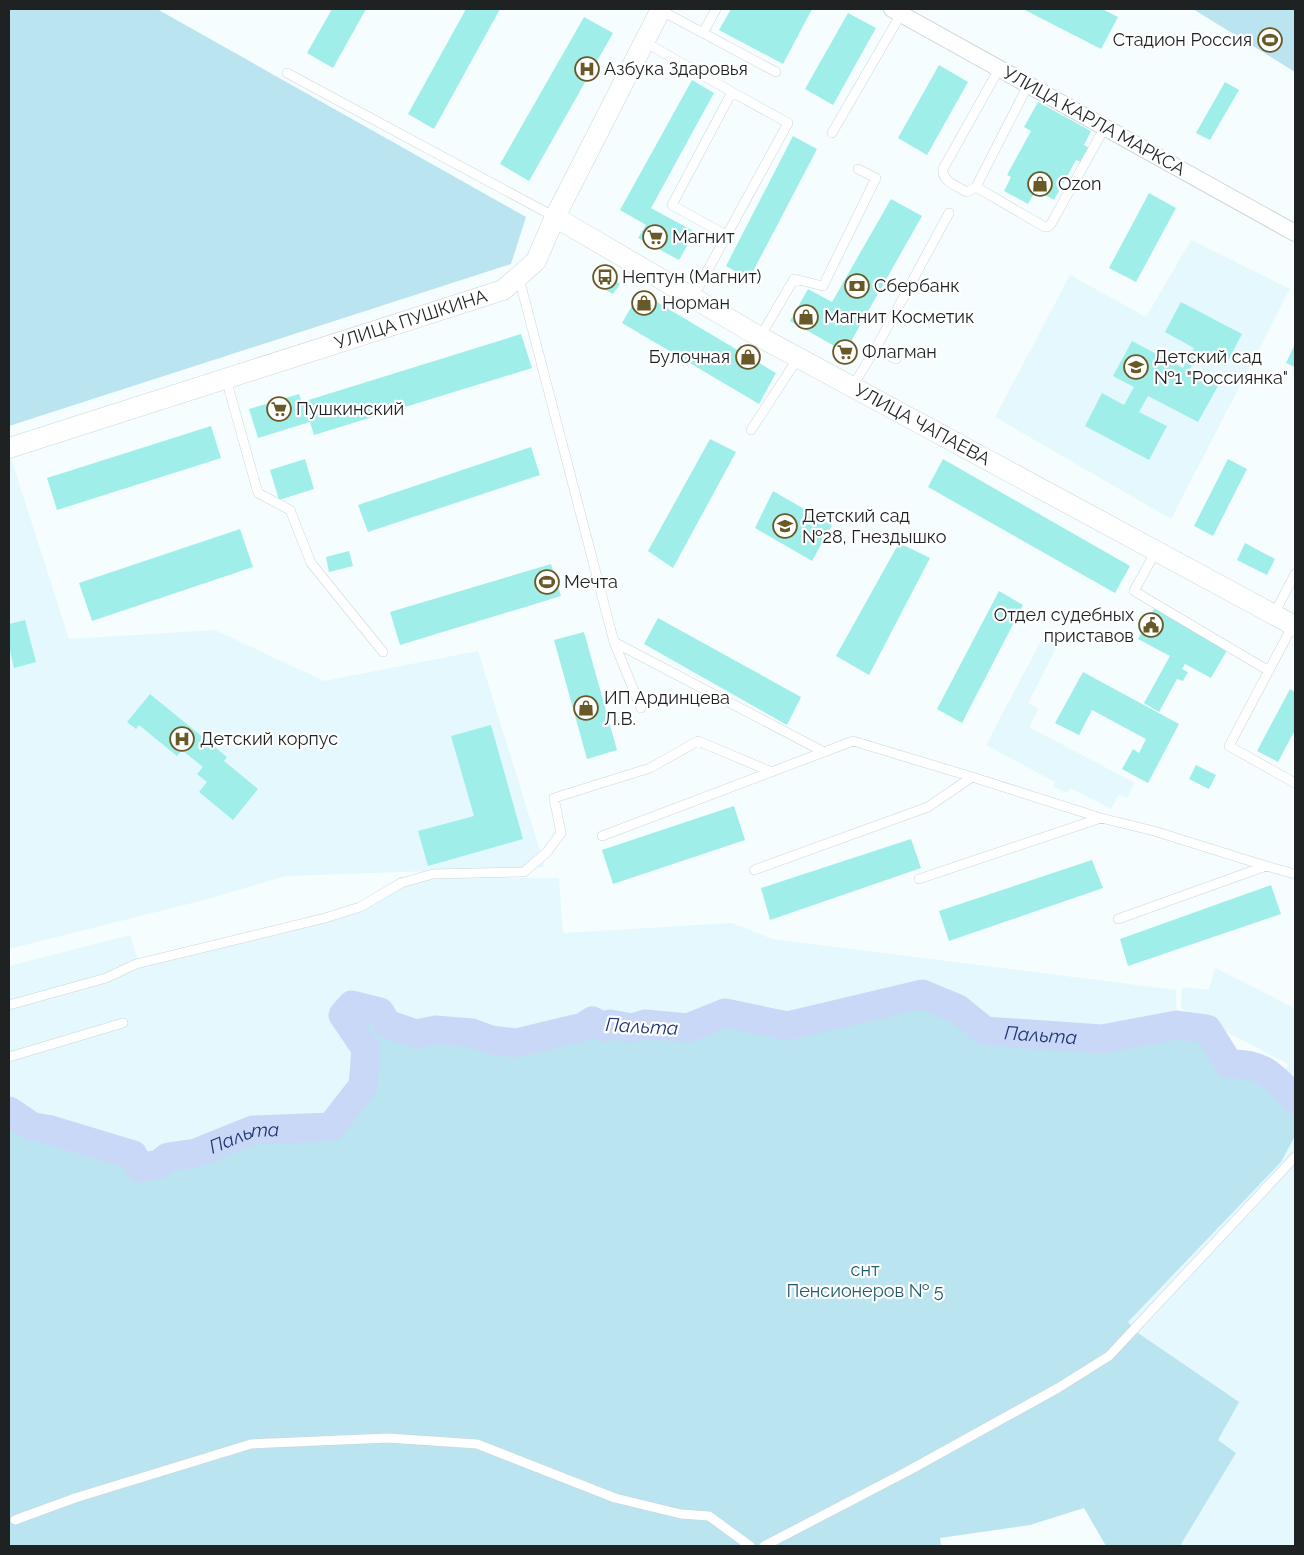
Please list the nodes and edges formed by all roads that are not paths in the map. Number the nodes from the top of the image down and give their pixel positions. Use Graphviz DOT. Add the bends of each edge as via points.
graph roads {
  1 [pos="716,9"];
  2 [pos="661,10"];
  3 [pos="897,11"];
  4 [pos="703,33"];
  5 [pos="643,42"];
  6 [pos="999,69"];
  7 [pos="776,72"];
  8 [pos="287,73"];
  9 [pos="1028,85"];
  10 [pos="732,92"];
  11 [pos="1105,127"];
  12 [pos="832,134"];
  13 [pos="858,169"];
  14 [pos="976,187"];
  15 [pos="949,213"];
  16 [pos="555,217"];
  17 [pos="1295,233"];
  18 [pos="726,235"];
  19 [pos="519,278"];
  20 [pos="693,297"];
  21 [pos="760,337"];
  22 [pos="876,348"];
  23 [pos="798,358"];
  24 [pos="896,359"];
  25 [pos="226,379"];
  26 [pos="852,387"];
  27 [pos="751,430"];
  28 [pos="9,448"];
  29 [pos="1156,551"];
  30 [pos="1295,574"];
  31 [pos="1274,614"];
  32 [pos="1294,626"];
  33 [pos="614,642"];
  34 [pos="383,652"];
  35 [pos="1269,671"];
  36 [pos="641,708"];
  37 [pos="824,752"];
  38 [pos="772,772"];
  39 [pos="972,777"];
  40 [pos="1295,783"];
  41 [pos="1101,818"];
  42 [pos="602,836"];
  43 [pos="1266,866"];
  44 [pos="754,870"];
  45 [pos="1295,874"];
  46 [pos="919,879"];
  47 [pos="1118,919"];
  48 [pos="9,1005"];
  49 [pos="124,1023"];
  50 [pos="9,1057"];
  51 [pos="1295,1157"];
  52 [pos="15,1520"];
  53 [pos="750,1546"];
  54 [pos="764,1546"];
  1 -- 4 [label="lane"];
  2 -- 4 [label="lane"];
  2 -- 5 [label="street, УЛИЦА ПУШКИНА"];
  3 -- 6 [label="street, УЛИЦА КАРЛА МАРКСА"];
  3 -- 12 [label="lane"];
  4 -- 7 [label="lane"];
  5 -- 10 [label="lane"];
  5 -- 16 [label="street, УЛИЦА ПУШКИНА"];
  6 -- 9 [label="street, УЛИЦА КАРЛА МАРКСА"];
  6 -- 14 [label="lane" via="942,174 967,192"];
  8 -- 16 [label="lane"];
  9 -- 11 [label="street, УЛИЦА КАРЛА МАРКСА"];
  9 -- 14 [label="lane"];
  10 -- 18 [label="lane" via="672,205"];
  10 -- 18 [label="lane" via="788,122"];
  11 -- 14 [label="lane" via="1048,227"];
  11 -- 17 [label="street, УЛИЦА КАРЛА МАРКСА"];
  13 -- 21 [label="lane" via="876,178 822,286 794,279"];
  15 -- 22 [label="lane"];
  16 -- 19 [label="street, УЛИЦА ПУШКИНА" via="536,261"];
  16 -- 20 [label="street, УЛИЦА ЧАПАЕВА"];
  18 -- 20 [label="lane"];
  19 -- 25 [label="street, УЛИЦА ПУШКИНА" via="503,290"];
  19 -- 33 [label="lane"];
  20 -- 21 [label="street, УЛИЦА ЧАПАЕВА"];
  21 -- 23 [label="street, УЛИЦА ЧАПАЕВА"];
  22 -- 24 [label="lane"];
  22 -- 26 [label="lane"];
  23 -- 26 [label="street, УЛИЦА ЧАПАЕВА"];
  23 -- 27 [label="lane"];
  25 -- 28 [label="street, УЛИЦА ПУШКИНА"];
  25 -- 34 [label="lane" via="258,493 290,510 311,563"];
  26 -- 29 [label="street, УЛИЦА ЧАПАЕВА"];
  29 -- 31 [label="street, УЛИЦА ЧАПАЕВА"];
  29 -- 35 [label="lane" via="1134,591"];
  30 -- 31 [label="lane"];
  31 -- 32 [label="street, УЛИЦА ЧАПАЕВА"];
  32 -- 35 [label="lane"];
  33 -- 36 [label="lane"];
  33 -- 37 [label="lane"];
  35 -- 40 [label="lane" via="1229,746"];
  37 -- 38 [label="lane"];
  37 -- 39 [label="lane" via="853,741"];
  38 -- 42 [label="lane"];
  38 -- 48 [label="lane" via="698,741 650,768 554,798 561,833 547,852 524,872 433,874 401,884 360,907 325,918 136,964 106,978"];
  39 -- 41 [label="lane"];
  39 -- 44 [label="lane" via="928,807"];
  41 -- 43 [label="lane" via="1154,830"];
  41 -- 46 [label="lane"];
  43 -- 45 [label="lane"];
  43 -- 47 [label="lane"];
  49 -- 50 [label="lane"];
  51 -- 54 [label="lane" via="1109,1356 908,1471"];
  52 -- 53 [label="lane" via="74,1498 251,1444 388,1438 476,1444 615,1498 681,1514 709,1516"];
}
